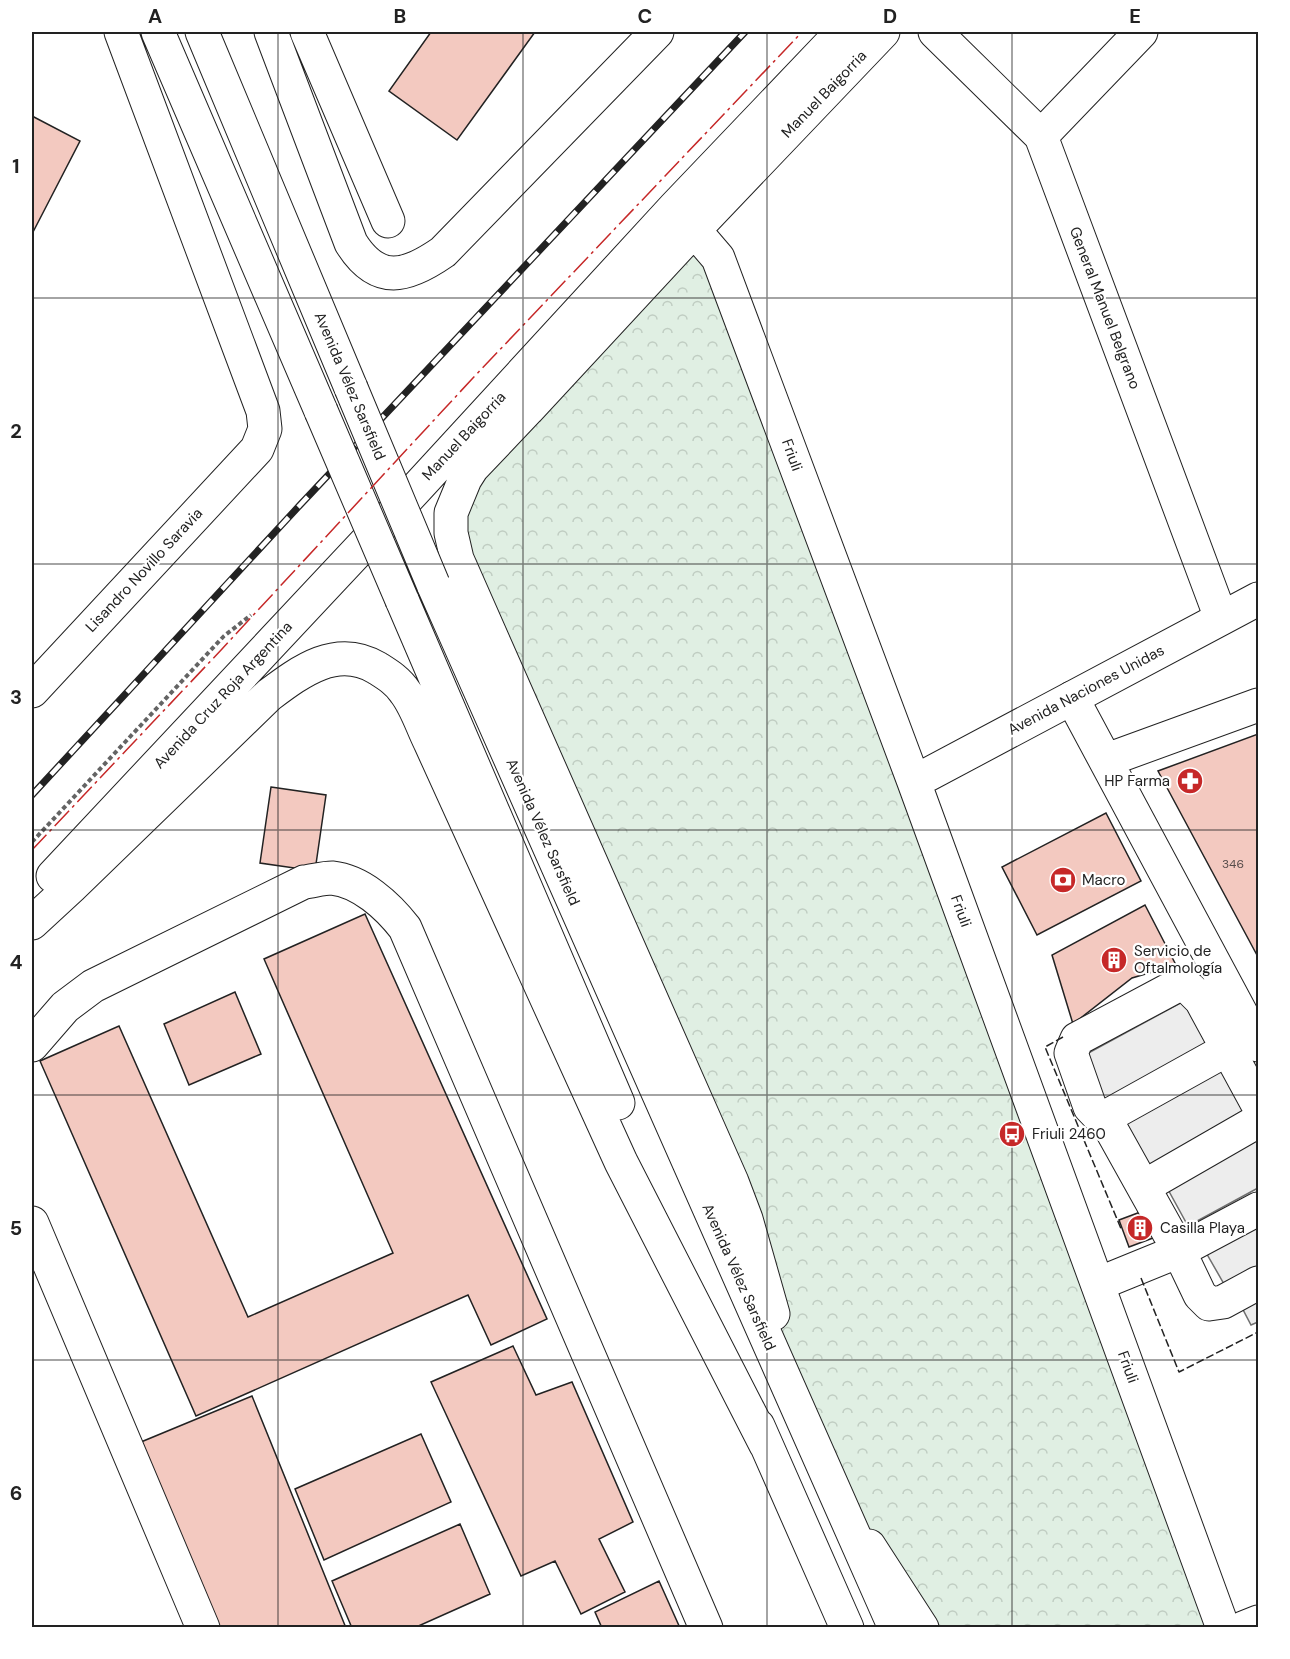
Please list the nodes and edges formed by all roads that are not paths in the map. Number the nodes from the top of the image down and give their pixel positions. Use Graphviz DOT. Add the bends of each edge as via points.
graph roads {
  1 [pos="121,32"];
  2 [pos="158,32"];
  3 [pos="202,32"];
  4 [pos="271,32"];
  5 [pos="307,32"];
  6 [pos="657,32"];
  7 [pos="842,32"];
  8 [pos="884,32"];
  9 [pos="935,32"];
  10 [pos="1141,32"];
  11 [pos="1041,136"];
  12 [pos="685,219"];
  13 [pos="388,221"];
  14 [pos="528,409"];
  15 [pos="414,491"];
  16 [pos="1258,599"];
  17 [pos="1221,618"];
  18 [pos="32,691"];
  19 [pos="1072,698"];
  20 [pos="1258,705"];
  21 [pos="1107,760"];
  22 [pos="914,782"];
  23 [pos="32,899"];
  24 [pos="32,923"];
  25 [pos="32,1045"];
  26 [pos="1243,1047"];
  27 [pos="1258,1105"];
  28 [pos="1102,1119"];
  29 [pos="1258,1121"];
  30 [pos="1145,1186"];
  31 [pos="1258,1209"];
  32 [pos="32,1223"];
  33 [pos="1179,1251"];
  34 [pos="1258,1283"];
  35 [pos="1098,1284"];
  36 [pos="807,1431"];
  37 [pos="766,1445"];
  38 [pos="837,1497"];
  39 [pos="1258,1622"];
  40 [pos="203,1628"];
  41 [pos="706,1628"];
  42 [pos="847,1628"];
  43 [pos="895,1628"];
  44 [pos="922,1628"];
  45 [pos="1223,1628"];
  46 [pos="1243,1628"];
  1 -- 18 [label="main road, Lisandro Novillo Saravia" via="263,411 265,429 257,449"];
  2 -- 37 [label="main road, bridge"];
  3 -- 36 [label="main road, Avenida Vélez Sarsfield, bridge" via="433,584"];
  4 -- 6 [label="main road" via="351,243 360,257 389,274 408,272 444,252"];
  5 -- 13 [label="main road"];
  7 -- 12 [label="main road, Manuel Baigorria"];
  8 -- 12 [label="main road, Manuel Baigorria"];
  9 -- 11 [label="main road, General Manuel Belgrano"];
  10 -- 11 [label="main road"];
  11 -- 17 [label="main road, General Manuel Belgrano"];
  12 -- 14 [label="main road, Manuel Baigorria"];
  12 -- 15 [label="main road, Manuel Baigorria"];
  12 -- 22 [label="main road, Friuli" via="718,258"];
  14 -- 15 [label="main road, Manuel Baigorria" via="472,456"];
  14 -- 36 [label="main road" via="465,479 451,513 457,560 732,1182"];
  15 -- 23 [label="main road, Avenida Cruz Roja Argentina"];
  16 -- 17 [label="main road, Avenida Naciones Unidas"];
  17 -- 19 [label="main road, Avenida Naciones Unidas"];
  19 -- 21 [label="main road"];
  19 -- 22 [label="main road, Avenida Naciones Unidas"];
  20 -- 21 [label="main road"];
  21 -- 26 [label="main road"];
  22 -- 35 [label="main road, Friuli"];
  24 -- 37 [label="main road" via="269,695 292,678 324,662 345,657 360,659 392,677 406,693 430,742 621,1162"];
  25 -- 41 [label="main road" via="65,1007 93,986 304,882 331,878 355,884 394,914 405,928"];
  26 -- 27 [label="main road"];
  26 -- 28 [label="main road"];
  26 -- 28 [label="main road" via="1191,989 1180,984 1077,1039 1071,1053 1074,1067 1090,1107"];
  28 -- 30 [label="main road" via="1112,1129"];
  29 -- 30 [label="main road"];
  30 -- 33 [label="main road"];
  31 -- 33 [label="main road"];
  32 -- 40 [label="main road"];
  33 -- 34 [label="main road" via="1200,1295 1209,1304 1223,1302"];
  33 -- 35 [label="main road"];
  35 -- 45 [label="main road, Friuli"];
  36 -- 38 [label="main road, Avenida Vélez Sarsfield"];
  37 -- 42 [label="main road"];
  38 -- 43 [label="main road, Avenida Vélez Sarsfield"];
  38 -- 44 [label="main road"];
  39 -- 46 [label="main road"];
}
